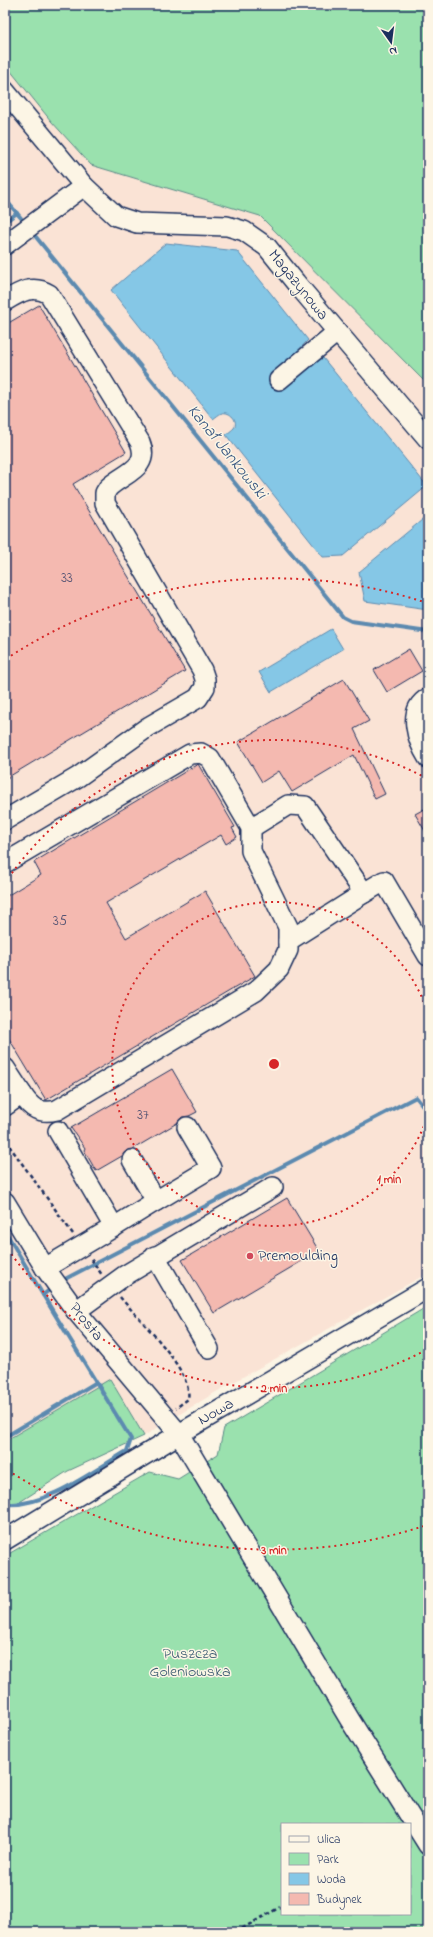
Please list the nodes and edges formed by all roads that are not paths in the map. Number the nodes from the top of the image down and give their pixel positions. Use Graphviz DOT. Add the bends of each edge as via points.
graph roads {
  1 [pos="5,91"];
  2 [pos="84,186"];
  3 [pos="5,245"];
  4 [pos="5,301"];
  5 [pos="337,332"];
  6 [pos="279,380"];
  7 [pos="428,439"];
  8 [pos="428,698"];
  9 [pos="428,758"];
  10 [pos="5,820"];
  11 [pos="251,828"];
  12 [pos="5,863"];
  13 [pos="364,893"];
  14 [pos="288,941"];
  15 [pos="428,956"];
  16 [pos="5,1068"];
  17 [pos="22,1094"];
  18 [pos="5,1106"];
  19 [pos="187,1127"];
  20 [pos="58,1131"];
  21 [pos="132,1160"];
  22 [pos="273,1187"];
  23 [pos="5,1202"];
  24 [pos="156,1202"];
  25 [pos="114,1227"];
  26 [pos="155,1256"];
  27 [pos="45,1268"];
  28 [pos="428,1288"];
  29 [pos="76,1312"];
  30 [pos="209,1349"];
  31 [pos="179,1434"];
  32 [pos="5,1540"];
  33 [pos="428,1845"];
  1 -- 2 [label="street, Magazynowa"];
  2 -- 3 [label="street"];
  2 -- 5 [label="street, Magazynowa" via="116,216 137,223 228,226 244,232 267,247"];
  4 -- 10 [label="street" via="28,290 42,290 50,294 140,442 143,450 142,462 108,488 105,503 202,670 205,687 198,698 148,727 78,777"];
  5 -- 6 [label="street"];
  5 -- 7 [label="street, Magazynowa"];
  8 -- 9 [label="street" via="417,711 415,721 417,735"];
  11 -- 12 [label="street" via="210,758 201,753 190,754"];
  11 -- 13 [label="street" via="288,805 305,806"];
  11 -- 14 [label="street" via="251,851 288,927"];
  13 -- 14 [label="street"];
  13 -- 15 [label="street" via="384,881"];
  14 -- 17 [label="street" via="288,950 279,969 256,991 57,1110 36,1110"];
  16 -- 17 [label="street"];
  17 -- 18 [label="street"];
  19 -- 24 [label="street" via="211,1168"];
  20 -- 25 [label="street"];
  21 -- 24 [label="street"];
  22 -- 26 [label="street"];
  23 -- 27 [label="street, Prosta"];
  24 -- 25 [label="street"];
  25 -- 27 [label="street"];
  26 -- 29 [label="street"];
  26 -- 30 [label="street"];
  27 -- 29 [label="street, Prosta"];
  28 -- 31 [label="street, Nowa"];
  29 -- 31 [label="street, Prosta"];
  31 -- 32 [label="street, Nowa"];
  31 -- 33 [label="street, Prosta"];
}
